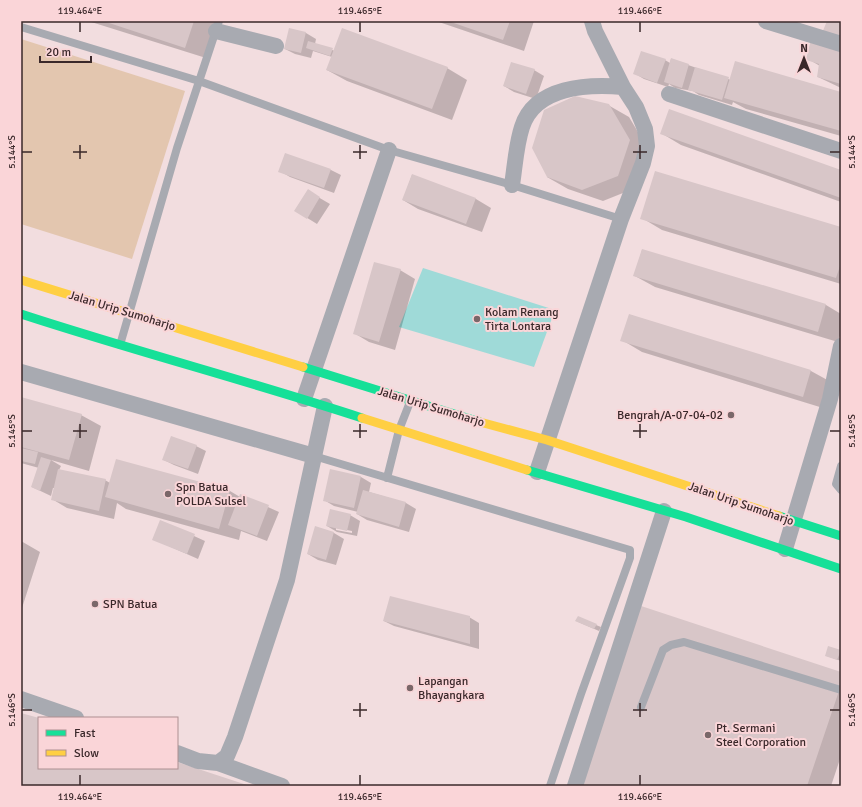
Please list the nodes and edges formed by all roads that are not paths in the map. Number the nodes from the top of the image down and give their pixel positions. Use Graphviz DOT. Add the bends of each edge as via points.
graph roads {
  1 [pos="592,21"];
  2 [pos="766,21"];
  3 [pos="217,26"];
  4 [pos="21,27"];
  5 [pos="841,44"];
  6 [pos="276,46"];
  7 [pos="199,81"];
  8 [pos="623,87"];
  9 [pos="670,94"];
  10 [pos="389,150"];
  11 [pos="841,150"];
  12 [pos="512,185"];
  13 [pos="621,219"];
  14 [pos="21,280"];
  15 [pos="128,313"];
  16 [pos="21,314"];
  17 [pos="120,346"];
  18 [pos="841,346"];
  19 [pos="314,370"];
  20 [pos="21,372"];
  21 [pos="304,399"];
  22 [pos="410,401"];
  23 [pos="325,406"];
  24 [pos="399,430"];
  25 [pos="547,440"];
  26 [pos="314,456"];
  27 [pos="841,466"];
  28 [pos="537,472"];
  29 [pos="387,478"];
  30 [pos="841,490"];
  31 [pos="664,511"];
  32 [pos="794,522"];
  33 [pos="841,536"];
  34 [pos="785,549"];
  35 [pos="841,569"];
  36 [pos="841,690"];
  37 [pos="21,699"];
  38 [pos="642,707"];
  39 [pos="73,717"];
  40 [pos="178,753"];
  41 [pos="218,763"];
  42 [pos="279,786"];
  43 [pos="550,786"];
  44 [pos="575,786"];
  1 -- 8 [label="street"];
  2 -- 5 [label="street"];
  3 -- 6 [label="street"];
  3 -- 7 [label="lane"];
  4 -- 7 [label="lane"];
  7 -- 10 [label="lane"];
  7 -- 15 [label="lane"];
  8 -- 12 [label="street" via="604,85 571,88 551,95 530,111 522,126"];
  8 -- 13 [label="street" via="636,107 645,129 646,146 643,163"];
  9 -- 11 [label="street"];
  10 -- 12 [label="lane"];
  10 -- 19 [label="street"];
  12 -- 13 [label="lane"];
  13 -- 25 [label="street"];
  14 -- 15 [label="highway, Jalan Urip Sumoharjo"];
  15 -- 17 [label="lane"];
  15 -- 19 [label="highway, Jalan Urip Sumoharjo"];
  16 -- 17 [label="highway"];
  17 -- 21 [label="highway"];
  18 -- 32 [label="street" via="830,399"];
  19 -- 21 [label="street"];
  19 -- 22 [label="highway, Jalan Urip Sumoharjo"];
  20 -- 26 [label="street"];
  21 -- 23 [label="highway"];
  22 -- 24 [label="lane"];
  22 -- 25 [label="highway, Jalan Urip Sumoharjo"];
  23 -- 24 [label="highway"];
  23 -- 26 [label="street"];
  24 -- 28 [label="highway"];
  24 -- 29 [label="lane"];
  25 -- 28 [label="street"];
  25 -- 32 [label="highway, Jalan Urip Sumoharjo"];
  26 -- 29 [label="lane"];
  26 -- 41 [label="street" via="287,580 235,737 226,756"];
  27 -- 30 [label="lane" via="836,484"];
  28 -- 31 [label="highway"];
  29 -- 43 [label="lane" via="630,550 630,558"];
  31 -- 34 [label="highway"];
  31 -- 44 [label="street"];
  32 -- 33 [label="highway, Jalan Urip Sumoharjo"];
  32 -- 34 [label="street"];
  34 -- 35 [label="highway"];
  36 -- 38 [label="lane" via="684,642 663,650"];
  37 -- 39 [label="street"];
  40 -- 41 [label="street"];
  41 -- 42 [label="street"];
}
